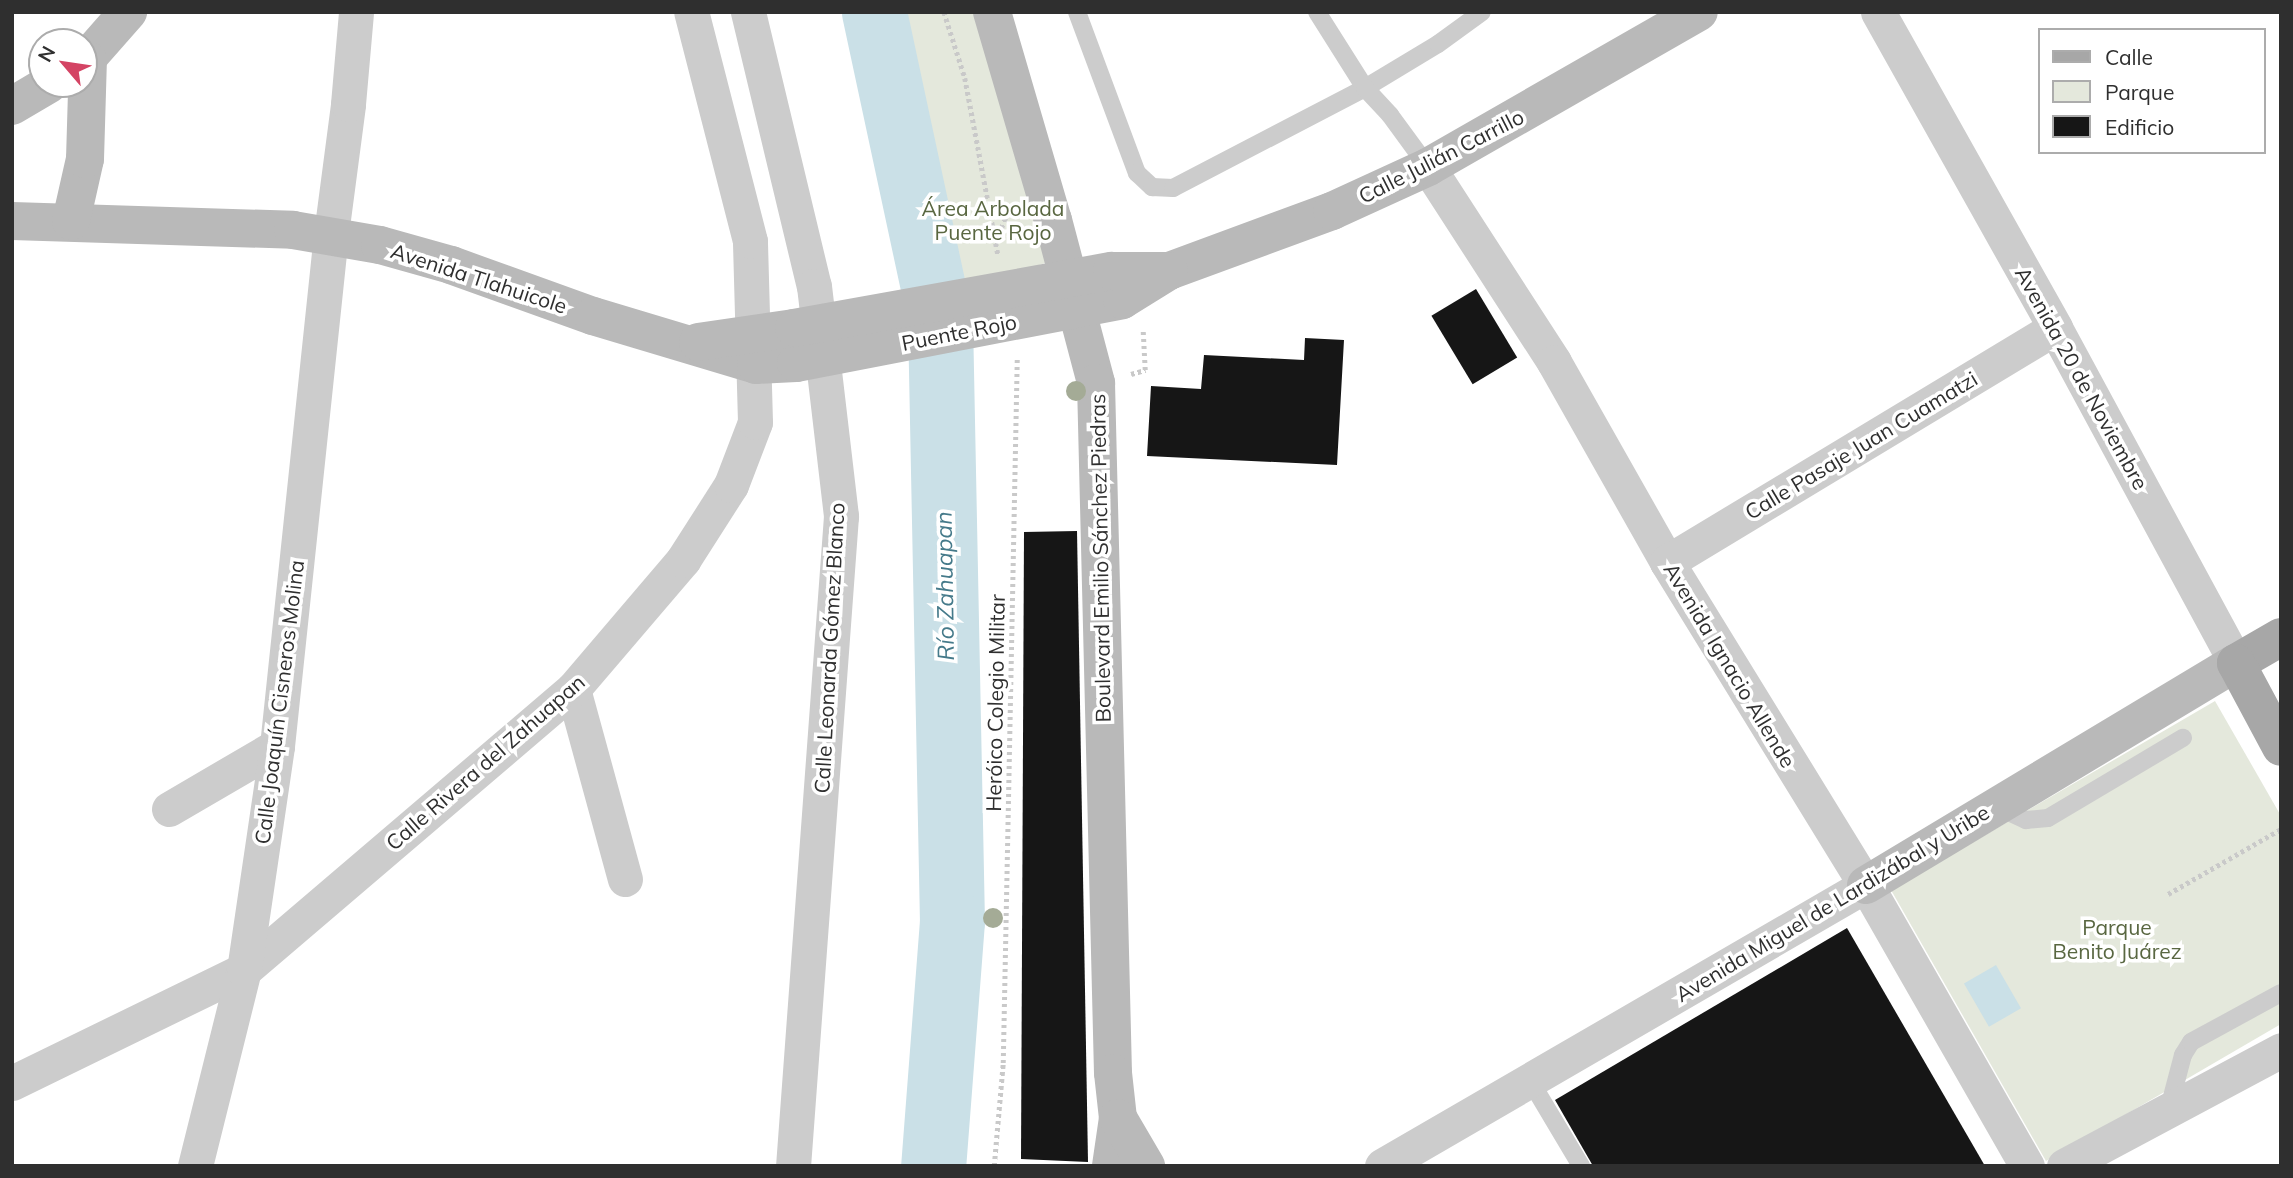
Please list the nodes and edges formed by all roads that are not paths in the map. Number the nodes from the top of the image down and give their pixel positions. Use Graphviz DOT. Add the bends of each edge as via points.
graph roads {
  1 [pos="128,12"];
  2 [pos="356,12"];
  3 [pos="691,12"];
  4 [pos="748,12"];
  5 [pos="992,12"];
  6 [pos="1077,12"];
  7 [pos="1317,12"];
  8 [pos="1482,12"];
  9 [pos="1699,12"];
  10 [pos="1878,12"];
  11 [pos="98,47"];
  12 [pos="1365,88"];
  13 [pos="28,96"];
  14 [pos="86,98"];
  15 [pos="12,106"];
  16 [pos="1428,167"];
  17 [pos="12,221"];
  18 [pos="71,221"];
  19 [pos="1136,283"];
  20 [pos="2055,328"];
  21 [pos="795,346"];
  22 [pos="755,350"];
  23 [pos="1668,562"];
  24 [pos="2281,637"];
  25 [pos="2236,663"];
  26 [pos="572,689"];
  27 [pos="2183,738"];
  28 [pos="277,746"];
  29 [pos="2281,747"];
  30 [pos="1995,806"];
  31 [pos="169,809"];
  32 [pos="625,879"];
  33 [pos="1866,885"];
  34 [pos="244,970"];
  35 [pos="2281,993"];
  36 [pos="2281,1050"];
  37 [pos="1531,1082"];
  38 [pos="12,1083"];
  39 [pos="2168,1111"];
  40 [pos="1118,1118"];
  41 [pos="195,1166"];
  42 [pos="793,1166"];
  43 [pos="1111,1166"];
  44 [pos="1146,1166"];
  45 [pos="1382,1166"];
  46 [pos="1581,1166"];
  47 [pos="2027,1166"];
  48 [pos="2064,1166"];
  1 -- 11 [label="street"];
  2 -- 28 [label="street, Calle Joaquín Cisneros Molina"];
  3 -- 22 [label="street, Calle Rivera del Zahuapan" via="750,241"];
  4 -- 42 [label="street, Calle Leonarda Gómez Blanco" via="814,286 842,516"];
  5 -- 40 [label="street, Boulevard Emilio Sánchez Piedras" via="1054,220 1096,383 1113,1073"];
  6 -- 12 [label="lane" via="1137,173 1152,187 1173,188"];
  7 -- 12 [label="lane"];
  8 -- 12 [label="lane"];
  9 -- 16 [label="street, Calle Julián Carrillo"];
  10 -- 20 [label="street, Avenida 20 de Noviembre"];
  12 -- 16 [label="lane"];
  13 -- 15 [label="street"];
  14 -- 18 [label="street" via="85,159"];
  16 -- 19 [label="street, Calle Julián Carrillo" via="1332,211"];
  16 -- 23 [label="street, Avenida Ignacio Allende" via="1554,362"];
  17 -- 18 [label="street, Avenida Tlahuicole"];
  18 -- 22 [label="street, Avenida Tlahuicole" via="293,230 380,245 656,336"];
  19 -- 21 [label="street, Puente Rojo"];
  20 -- 23 [label="street, Calle Pasaje Juan Cuamatzi"];
  20 -- 25 [label="street, Avenida 20 de Noviembre"];
  21 -- 22 [label="street, Avenida Tlahuicole"];
  22 -- 26 [label="street, Calle Rivera del Zahuapan" via="755,422 732,485 683,560"];
  23 -- 33 [label="street, Avenida Ignacio Allende"];
  24 -- 25 [label="main road, Avenida Miguel de Lardizábal y Uribe"];
  25 -- 29 [label="main road, Avenida 20 de Noviembre"];
  25 -- 30 [label="street, Avenida Miguel de Lardizábal y Uribe"];
  26 -- 32 [label="street"];
  26 -- 34 [label="street, Calle Rivera del Zahuapan"];
  27 -- 30 [label="lane" via="2048,818 2026,820"];
  28 -- 31 [label="street"];
  28 -- 34 [label="street, Calle Joaquín Cisneros Molina"];
  30 -- 33 [label="street, Avenida Miguel de Lardizábal y Uribe"];
  33 -- 37 [label="street, Avenida Miguel de Lardizábal y Uribe"];
  33 -- 47 [label="street, Avenida Ignacio Allende"];
  34 -- 38 [label="street, Calle Rivera del Zahuapan"];
  34 -- 41 [label="street, Calle Joaquín Cisneros Molina"];
  35 -- 39 [label="lane" via="2191,1042"];
  36 -- 39 [label="street"];
  37 -- 45 [label="street, Avenida Miguel de Lardizábal y Uribe"];
  37 -- 46 [label="lane"];
  39 -- 48 [label="street"];
  40 -- 43 [label="street"];
  40 -- 44 [label="street"];
}
